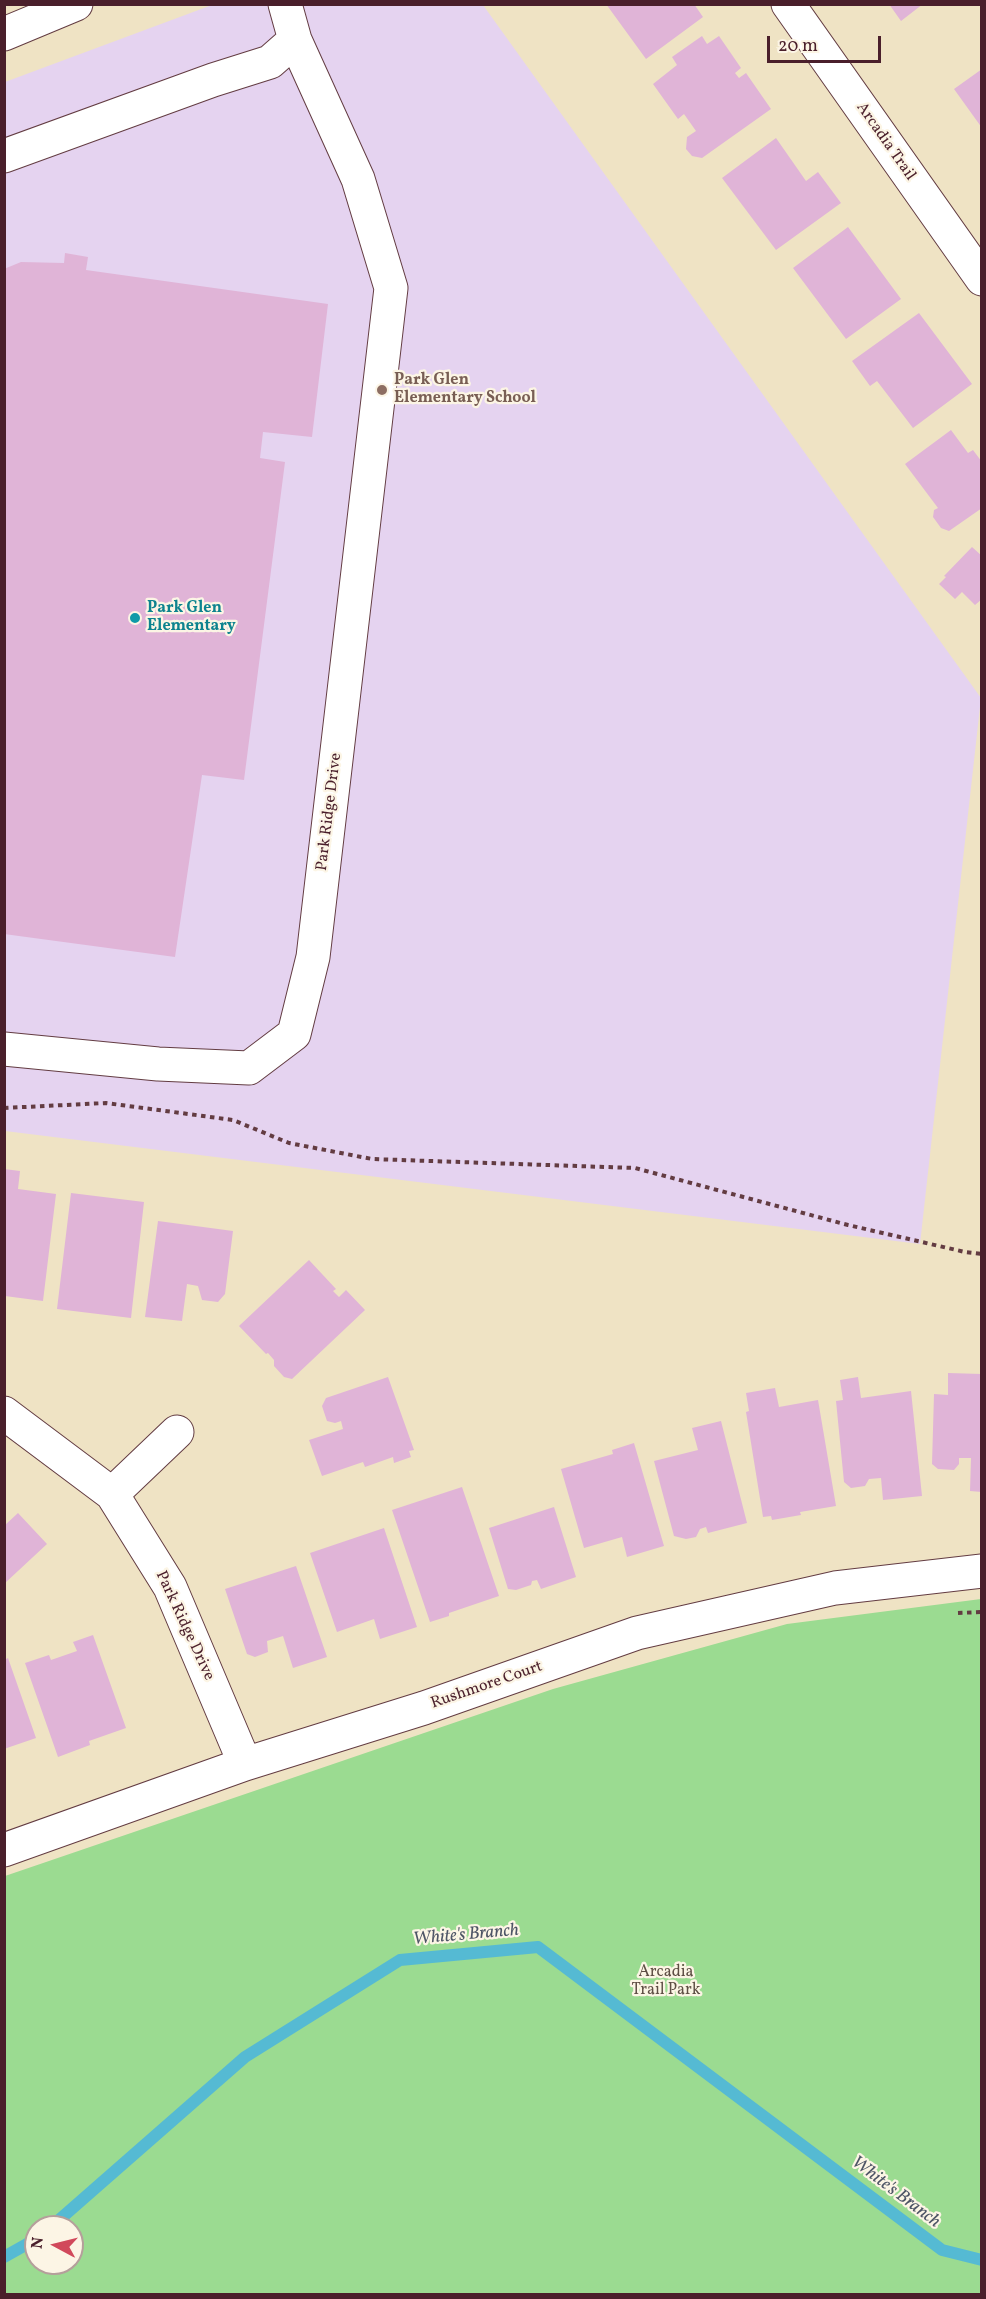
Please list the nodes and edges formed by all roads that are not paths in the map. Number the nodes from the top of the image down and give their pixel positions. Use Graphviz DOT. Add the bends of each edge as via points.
graph roads {
  1 [pos="76,4"];
  2 [pos="285,4"];
  3 [pos="788,4"];
  4 [pos="4,34"];
  5 [pos="295,40"];
  6 [pos="4,156"];
  7 [pos="971,244"];
  8 [pos="981,279"];
  9 [pos="4,1049"];
  10 [pos="4,1413"];
  11 [pos="177,1432"];
  12 [pos="112,1494"];
  13 [pos="981,1571"];
  14 [pos="245,1764"];
  15 [pos="4,1850"];
  1 -- 4 [label="street"];
  2 -- 5 [label="street"];
  3 -- 7 [label="street, Arcadia Trail"];
  5 -- 6 [label="street" via="270,62"];
  5 -- 9 [label="street, Park Ridge Drive" via="358,179 391,288 313,957 294,1034 249,1068 158,1064"];
  7 -- 8 [label="street, Arcadia Trail"];
  10 -- 12 [label="street, Park Ridge Drive"];
  11 -- 12 [label="street"];
  12 -- 14 [label="street, Park Ridge Drive" via="170,1587"];
  13 -- 14 [label="street, Rushmore Court" via="835,1588 637,1633 424,1708"];
  14 -- 15 [label="street, Rushmore Court"];
}
